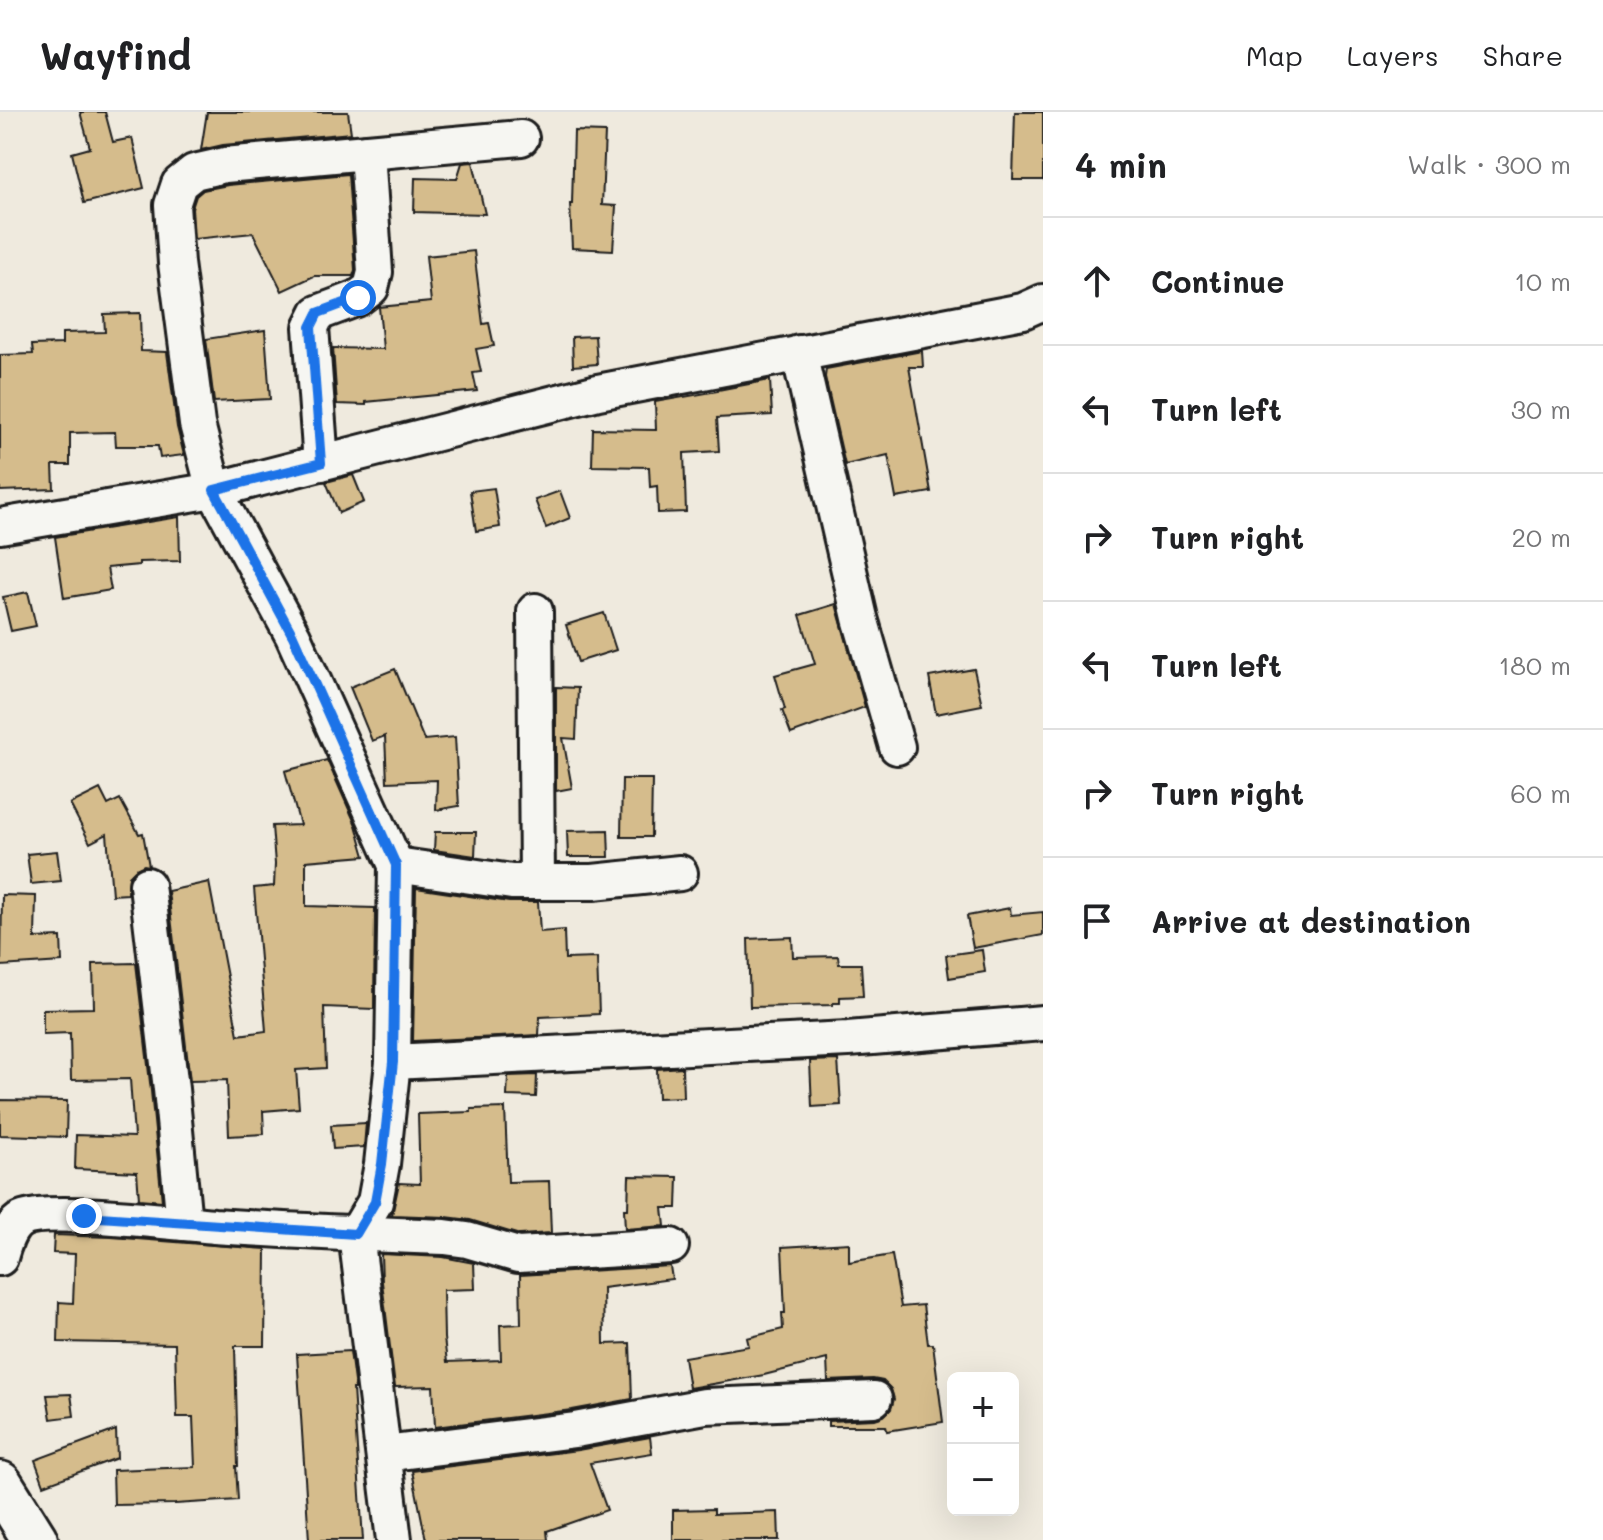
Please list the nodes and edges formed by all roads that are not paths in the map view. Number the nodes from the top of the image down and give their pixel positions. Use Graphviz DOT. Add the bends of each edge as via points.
graph roads {
  1 [pos="521,138"];
  2 [pos="367,152"];
  3 [pos="1043,302"];
  4 [pos="799,353"];
  5 [pos="321,463"];
  6 [pos="214,490"];
  7 [pos="0,526"];
  8 [pos="535,611"];
  9 [pos="897,747"];
  10 [pos="396,865"];
  11 [pos="680,873"];
  12 [pos="537,882"];
  13 [pos="147,885"];
  14 [pos="1043,1023"];
  15 [pos="393,1062"];
  16 [pos="184,1223"];
  17 [pos="356,1234"];
  18 [pos="671,1246"];
  19 [pos="0,1258"];
  20 [pos="874,1399"];
  21 [pos="384,1454"];
  22 [pos="0,1484"];
  23 [pos="35,1540"];
  24 [pos="394,1540"];
  1 -- 2 [label="street"];
  2 -- 5 [label="street" via="375,272 371,288 318,313 311,327"];
  2 -- 6 [label="street" via="225,165 194,172 179,184 172,205 176,263 197,424"];
  3 -- 4 [label="street" via="1023,311"];
  4 -- 5 [label="street" via="598,392"];
  4 -- 9 [label="street" via="860,618"];
  5 -- 6 [label="street"];
  6 -- 7 [label="street"];
  6 -- 10 [label="street" via="293,636"];
  8 -- 12 [label="street"];
  10 -- 12 [label="street"];
  10 -- 15 [label="street"];
  11 -- 12 [label="street"];
  13 -- 16 [label="street"];
  14 -- 15 [label="street" via="848,1039"];
  15 -- 17 [label="street" via="375,1202"];
  16 -- 17 [label="street"];
  16 -- 19 [label="street" via="39,1216 19,1221"];
  17 -- 18 [label="street" via="445,1237 518,1255"];
  17 -- 21 [label="street"];
  20 -- 21 [label="street" via="705,1406 575,1430"];
  21 -- 24 [label="street"];
  22 -- 23 [label="street"];
}
